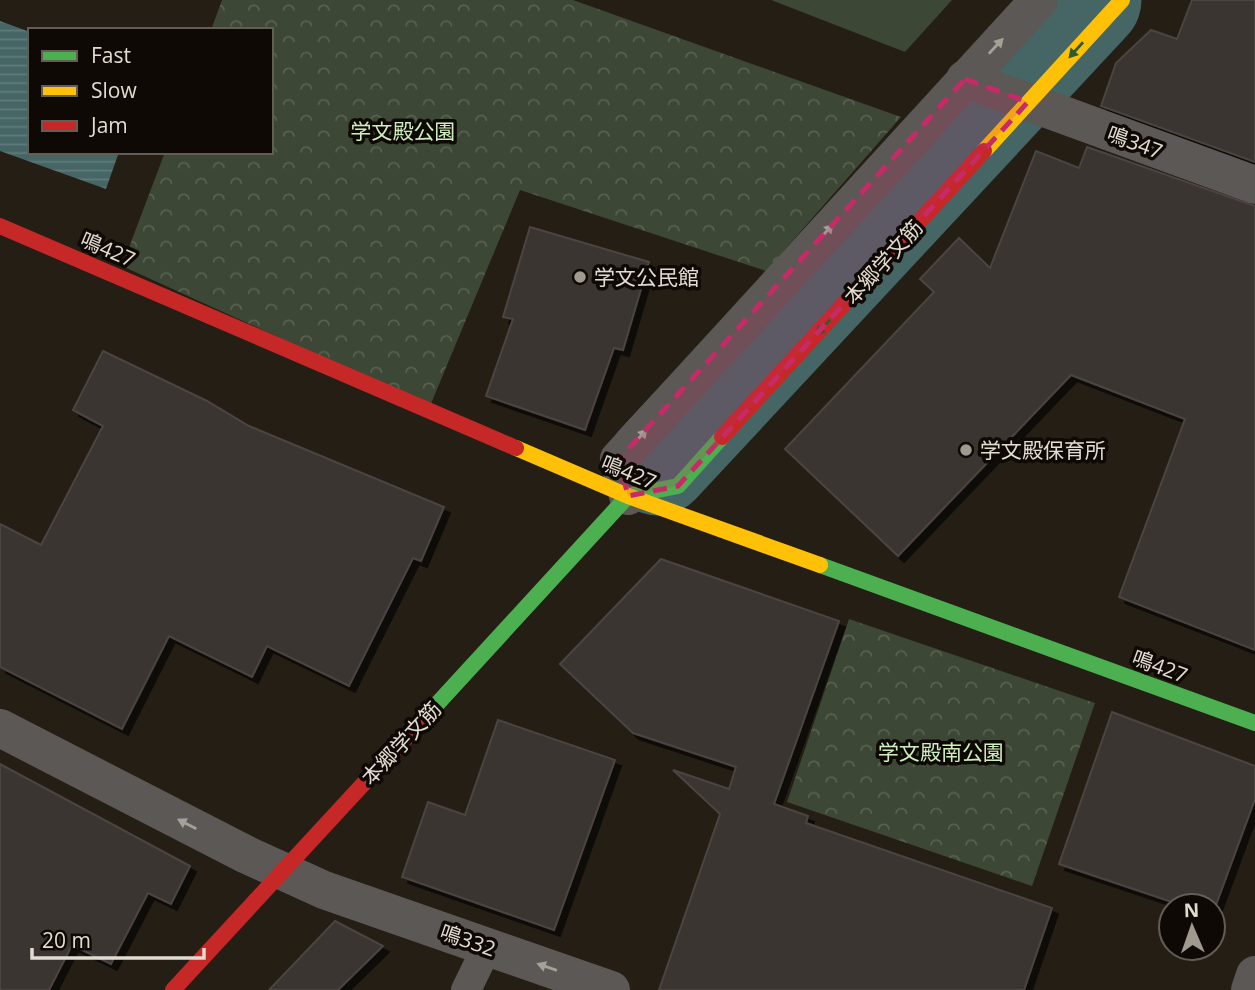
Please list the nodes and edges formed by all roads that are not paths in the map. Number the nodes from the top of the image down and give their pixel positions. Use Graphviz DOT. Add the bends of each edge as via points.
graph roads {
  1 [pos="1040,0"];
  2 [pos="1122,0"];
  3 [pos="998,91"];
  4 [pos="1255,186"];
  5 [pos="0,226"];
  6 [pos="628,496"];
  7 [pos="1255,723"];
  8 [pos="0,728"];
  9 [pos="283,872"];
  10 [pos="487,947"];
  11 [pos="1255,975"];
  12 [pos="173,990"];
  13 [pos="466,990"];
  14 [pos="611,990"];
  15 [pos="1250,990"];
  3 -- 1 [label="street, 本郷学文筋, one-way"];
  2 -- 3 [label="street, 本郷学文筋, one-way"];
  3 -- 4 [label="street, 鳴347"];
  3 -- 6 [label="street, 本郷学文筋, one-way" via="678,486"];
  6 -- 3 [label="street, 本郷学文筋, one-way" via="619,459"];
  5 -- 6 [label="street, 鳴427"];
  6 -- 7 [label="street, 鳴427"];
  6 -- 9 [label="street, 本郷学文筋"];
  9 -- 8 [label="street, 鳴332, one-way"];
  9 -- 10 [label="street, 鳴332"];
  9 -- 12 [label="street, 本郷学文筋"];
  10 -- 13 [label="lane"];
  14 -- 10 [label="street, 鳴332, one-way"];
  11 -- 15 [label="street"];
}
